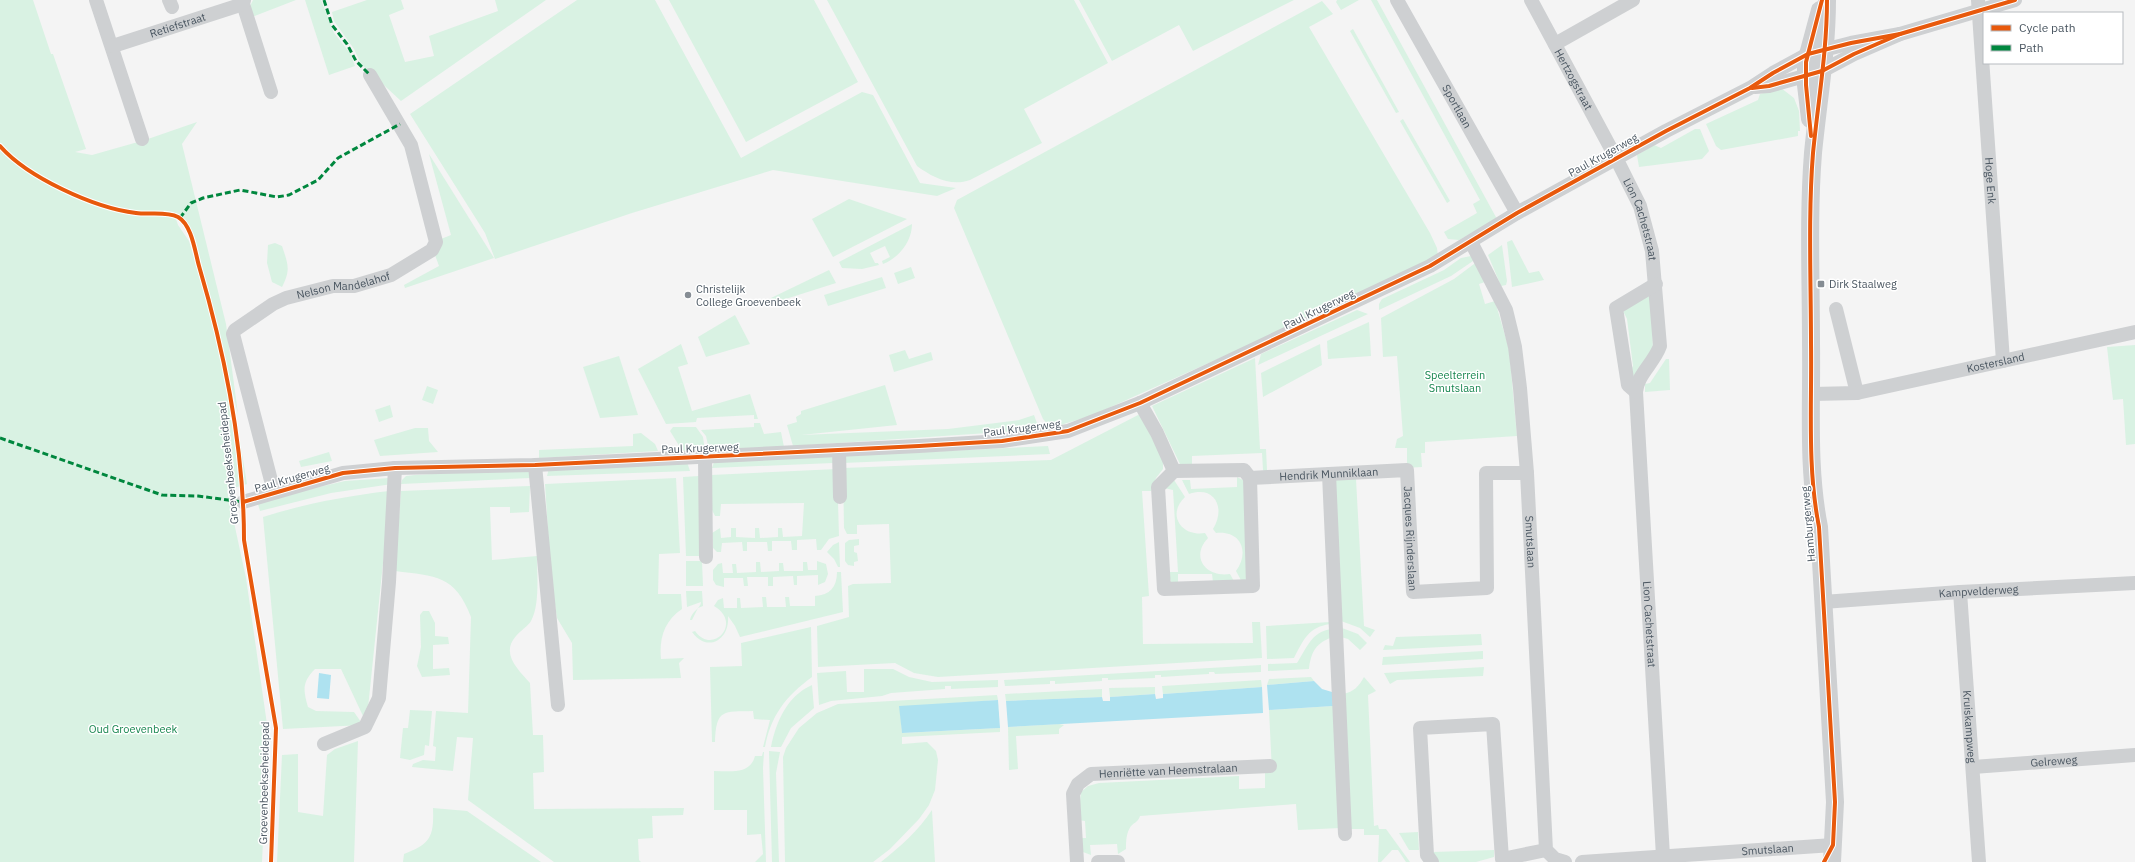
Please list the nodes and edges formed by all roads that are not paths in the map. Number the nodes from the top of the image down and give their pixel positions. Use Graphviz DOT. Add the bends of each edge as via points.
graph roads {
  1 [pos="96,0"];
  2 [pos="1397,0"];
  3 [pos="1531,0"];
  4 [pos="1633,0"];
  5 [pos="1822,0"];
  6 [pos="1827,0"];
  7 [pos="2015,0"];
  8 [pos="244,2"];
  9 [pos="1978,6"];
  10 [pos="1900,34"];
  11 [pos="1555,44"];
  12 [pos="113,46"];
  13 [pos="1826,48"];
  14 [pos="1808,54"];
  15 [pos="370,74"];
  16 [pos="1814,74"];
  17 [pos="1750,88"];
  18 [pos="270,92"];
  19 [pos="142,140"];
  20 [pos="1616,158"];
  21 [pos="1517,213"];
  22 [pos="1472,242"];
  23 [pos="1656,284"];
  24 [pos="1836,309"];
  25 [pos="2135,332"];
  26 [pos="2004,361"];
  27 [pos="1636,392"];
  28 [pos="1857,392"];
  29 [pos="1812,394"];
  30 [pos="1140,403"];
  31 [pos="839,450"];
  32 [pos="705,457"];
  33 [pos="535,465"];
  34 [pos="395,468"];
  35 [pos="1407,470"];
  36 [pos="1174,471"];
  37 [pos="1527,473"];
  38 [pos="1329,474"];
  39 [pos="1250,478"];
  40 [pos="274,492"];
  41 [pos="840,497"];
  42 [pos="243,502"];
  43 [pos="706,557"];
  44 [pos="2135,583"];
  45 [pos="1960,592"];
  46 [pos="1823,602"];
  47 [pos="558,705"];
  48 [pos="324,744"];
  49 [pos="2135,755"];
  50 [pos="1270,766"];
  51 [pos="1973,767"];
  52 [pos="1345,834"];
  53 [pos="1546,850"];
  54 [pos="1832,854"];
  55 [pos="1663,856"];
  56 [pos="1496,860"];
  57 [pos="1077,862"];
  58 [pos="1098,862"];
  59 [pos="1118,862"];
  60 [pos="1432,862"];
  61 [pos="1565,862"];
  62 [pos="1582,862"];
  63 [pos="1979,862"];
  1 -- 12 [label="street"];
  2 -- 21 [label="street, Sportlaan"];
  3 -- 11 [label="street, Hertzogstraat"];
  4 -- 11 [label="street"];
  5 -- 14 [label="street, Hamburgerweg"];
  6 -- 13 [label="street, Hamburgerweg"];
  7 -- 9 [label="street"];
  8 -- 12 [label="street, Retiefstraat"];
  8 -- 18 [label="street, Retiefstraat"];
  9 -- 10 [label="street"];
  9 -- 26 [label="street, Hoge Enk"];
  10 -- 13 [label="street"];
  10 -- 16 [label="street"];
  11 -- 20 [label="street, Hertzogstraat"];
  12 -- 19 [label="street"];
  13 -- 14 [label="street, Paul Krugerweg"];
  13 -- 16 [label="street, Hamburgerweg"];
  14 -- 16 [label="street, Hamburgerweg"];
  14 -- 17 [label="street, Paul Krugerweg"];
  15 -- 40 [label="street, Nelson Mandelahof" via="411,145 436,242 432,250 391,275 354,286 333,286 286,298 272,304 235,330 233,334"];
  16 -- 17 [label="street, Paul Krugerweg" via="1769,86"];
  16 -- 29 [label="street, Hamburgerweg"];
  17 -- 20 [label="street, Paul Krugerweg"];
  20 -- 21 [label="street, Paul Krugerweg"];
  20 -- 23 [label="street, Lion Cachetstraat" via="1640,206 1652,251"];
  21 -- 22 [label="street, Paul Krugerweg"];
  22 -- 30 [label="street, Paul Krugerweg" via="1430,266"];
  22 -- 37 [label="street, Smutslaan" via="1506,310 1515,347"];
  23 -- 27 [label="street, Lion Cachetstraat" via="1660,346 1656,358 1637,382"];
  23 -- 27 [label="street, Lion Cachetstraat" via="1616,308 1628,385"];
  24 -- 28 [label="street"];
  25 -- 26 [label="street, Kostersland"];
  26 -- 28 [label="street, Kostersland"];
  27 -- 55 [label="street, Lion Cachetstraat"];
  28 -- 29 [label="street, Kostersland"];
  29 -- 46 [label="street, Hamburgerweg" via="1814,501 1819,527"];
  30 -- 31 [label="street, Paul Krugerweg" via="1068,431 1046,435 1002,441"];
  30 -- 36 [label="street"];
  31 -- 32 [label="street, Paul Krugerweg"];
  31 -- 41 [label="street"];
  32 -- 33 [label="street, Paul Krugerweg"];
  32 -- 43 [label="street, Paul Krugerweg"];
  33 -- 34 [label="street, Paul Krugerweg"];
  33 -- 47 [label="street"];
  34 -- 40 [label="street, Paul Krugerweg" via="343,473"];
  34 -- 48 [label="street" via="379,698 365,728"];
  35 -- 37 [label="street, Jacques Rijnderslaan" via="1413,592 1487,588 1486,473"];
  35 -- 38 [label="street, Hendrik Munniklaan"];
  36 -- 39 [label="street, Hendrik Munniklaan" via="1244,470"];
  36 -- 39 [label="street" via="1158,487 1164,589 1253,586"];
  37 -- 53 [label="street, Smutslaan"];
  38 -- 39 [label="street, Hendrik Munniklaan"];
  38 -- 52 [label="street"];
  40 -- 42 [label="street, Paul Krugerweg"];
  44 -- 45 [label="street, Kampvelderweg"];
  45 -- 46 [label="street, Kampvelderweg"];
  45 -- 51 [label="street, Kruiskampweg"];
  46 -- 54 [label="street, Hamburgerweg" via="1835,802"];
  49 -- 51 [label="street, Gelreweg"];
  50 -- 57 [label="street, Henriëtte van Heemstralaan" via="1091,774 1078,784 1073,794"];
  51 -- 63 [label="street, Kruiskampweg"];
  53 -- 56 [label="street"];
  53 -- 61 [label="street" via="1555,859"];
  54 -- 55 [label="street, Smutslaan"];
  55 -- 62 [label="street, Smutslaan"];
  56 -- 60 [label="street" via="1493,724 1420,728 1427,855"];
  58 -- 59 [label="street"];
}
